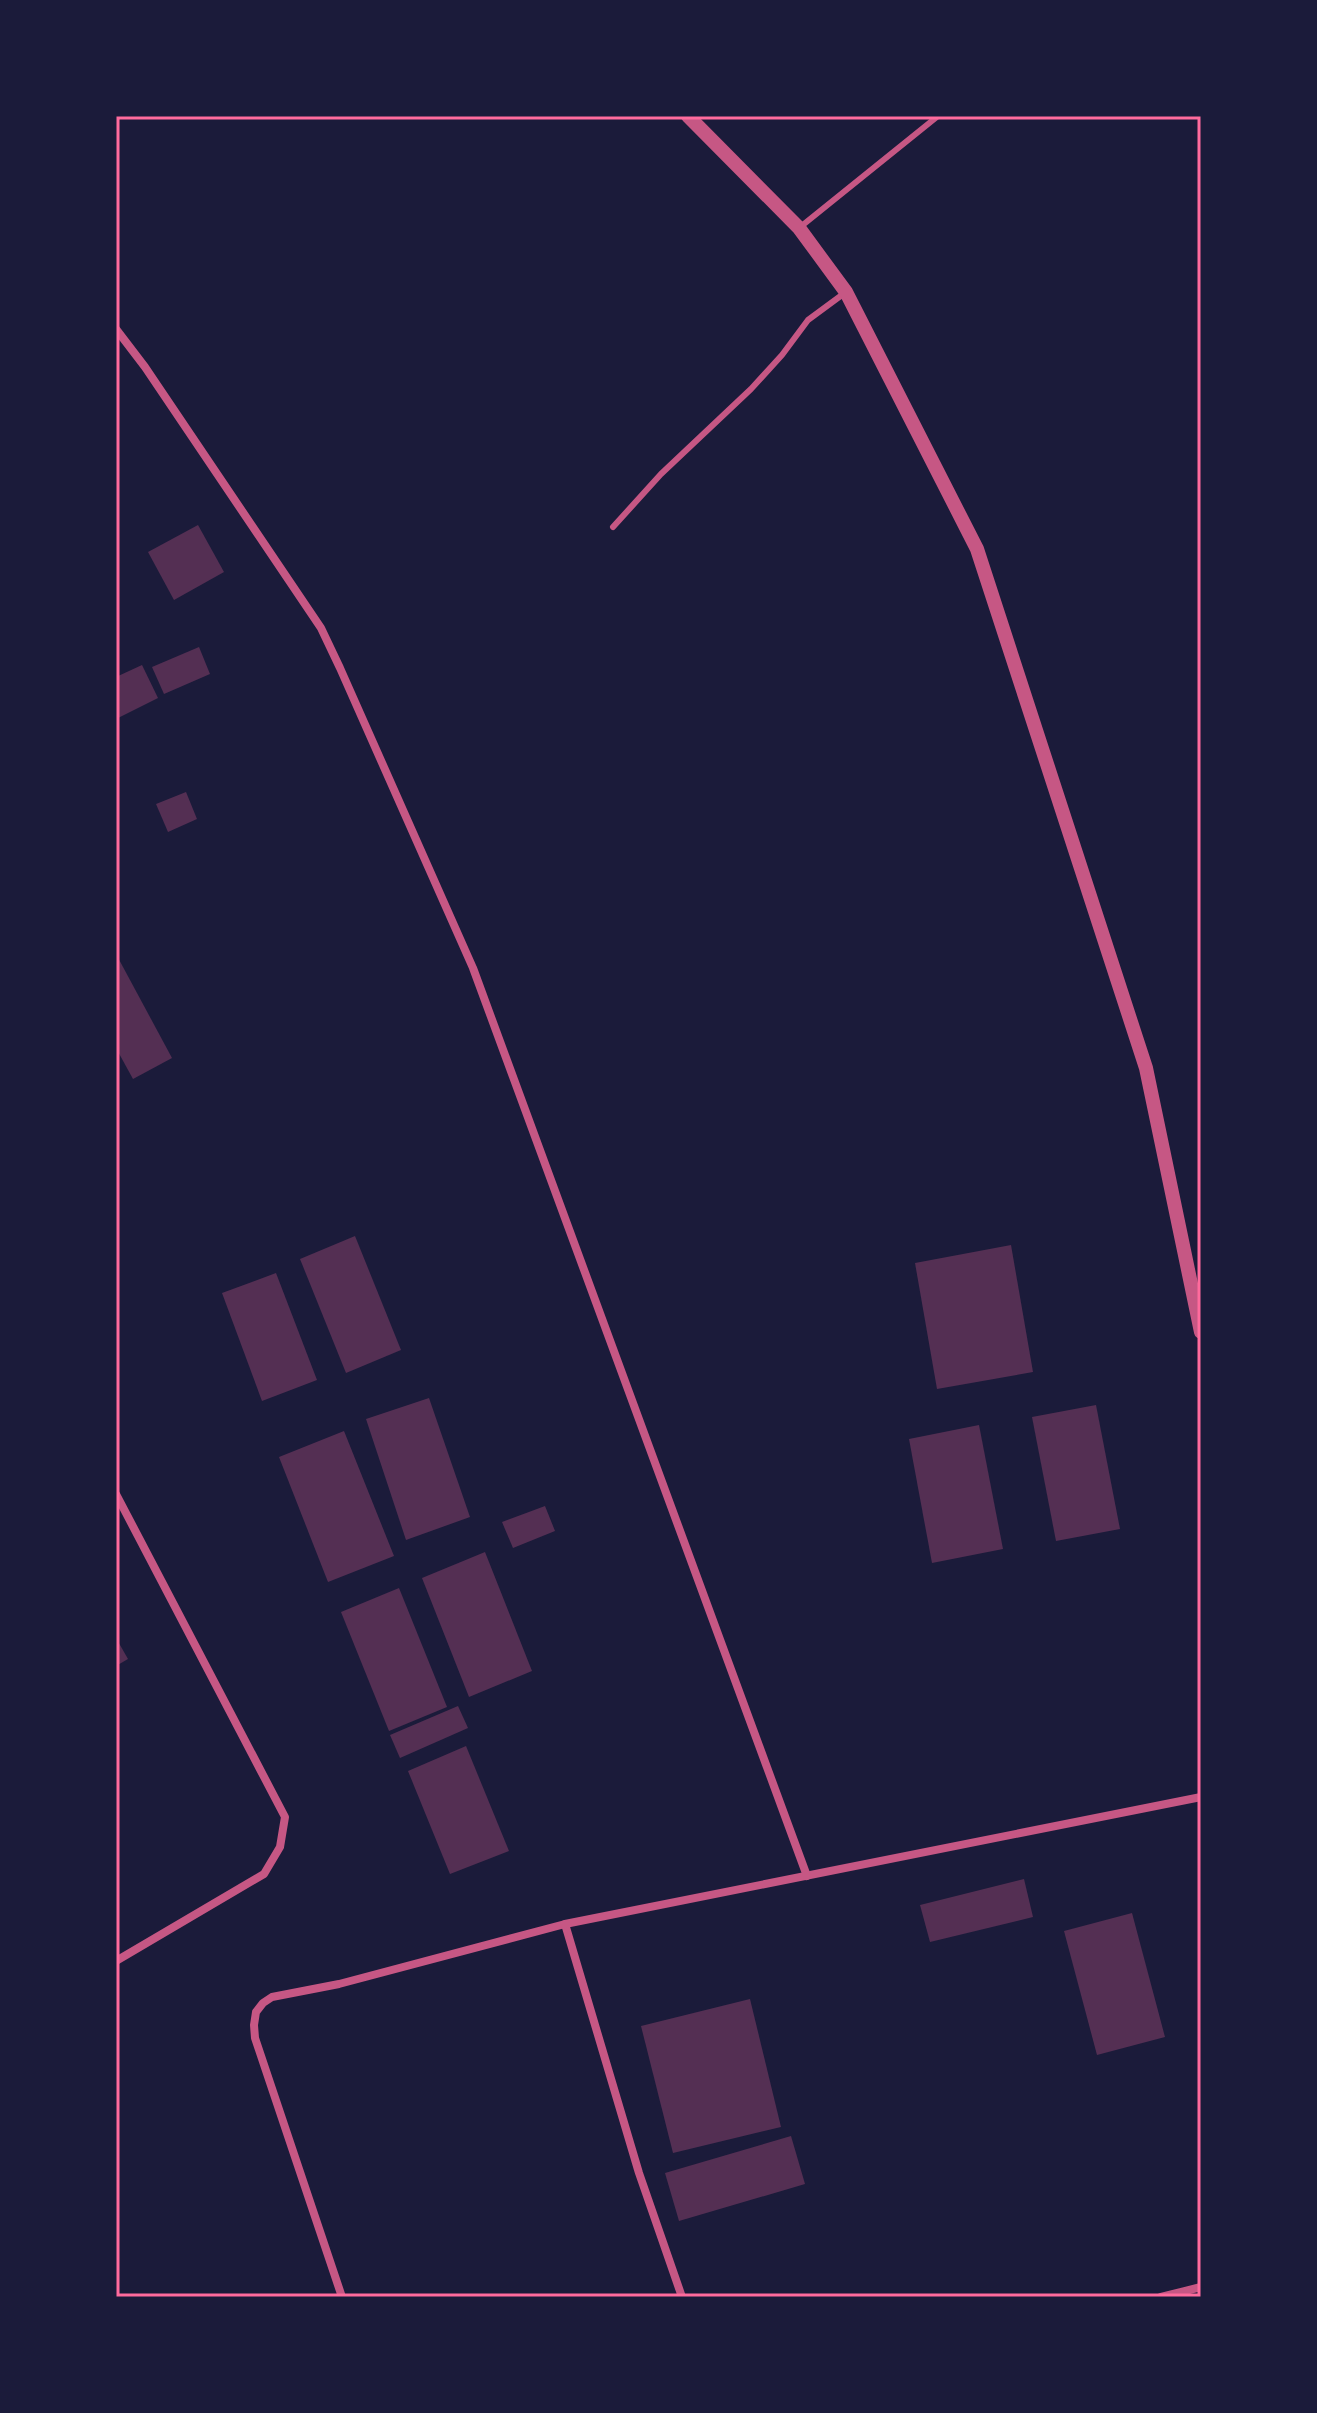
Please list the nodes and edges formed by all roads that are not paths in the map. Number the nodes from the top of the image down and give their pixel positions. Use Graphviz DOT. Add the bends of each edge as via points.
graph roads {
  1 [pos="688,116"];
  2 [pos="938,116"];
  3 [pos="799,228"];
  4 [pos="846,292"];
  5 [pos="116,329"];
  6 [pos="613,527"];
  7 [pos="1201,1332"];
  8 [pos="116,1494"];
  9 [pos="1201,1797"];
  10 [pos="807,1876"];
  11 [pos="565,1924"];
  12 [pos="116,1961"];
  13 [pos="1201,2287"];
  14 [pos="342,2297"];
  15 [pos="682,2297"];
  16 [pos="1161,2297"];
  1 -- 3 [label="street"];
  2 -- 3 [label="lane"];
  3 -- 4 [label="street"];
  4 -- 6 [label="lane" via="808,320 751,389"];
  4 -- 7 [label="street" via="977,549 1146,1068"];
  5 -- 10 [label="street" via="321,628 340,668 473,968"];
  8 -- 12 [label="street" via="285,1817 280,1847 264,1874"];
  9 -- 10 [label="street"];
  10 -- 11 [label="street"];
  11 -- 14 [label="street" via="272,1997 256,2012 255,2038"];
  11 -- 15 [label="street"];
  13 -- 16 [label="street"];
}
